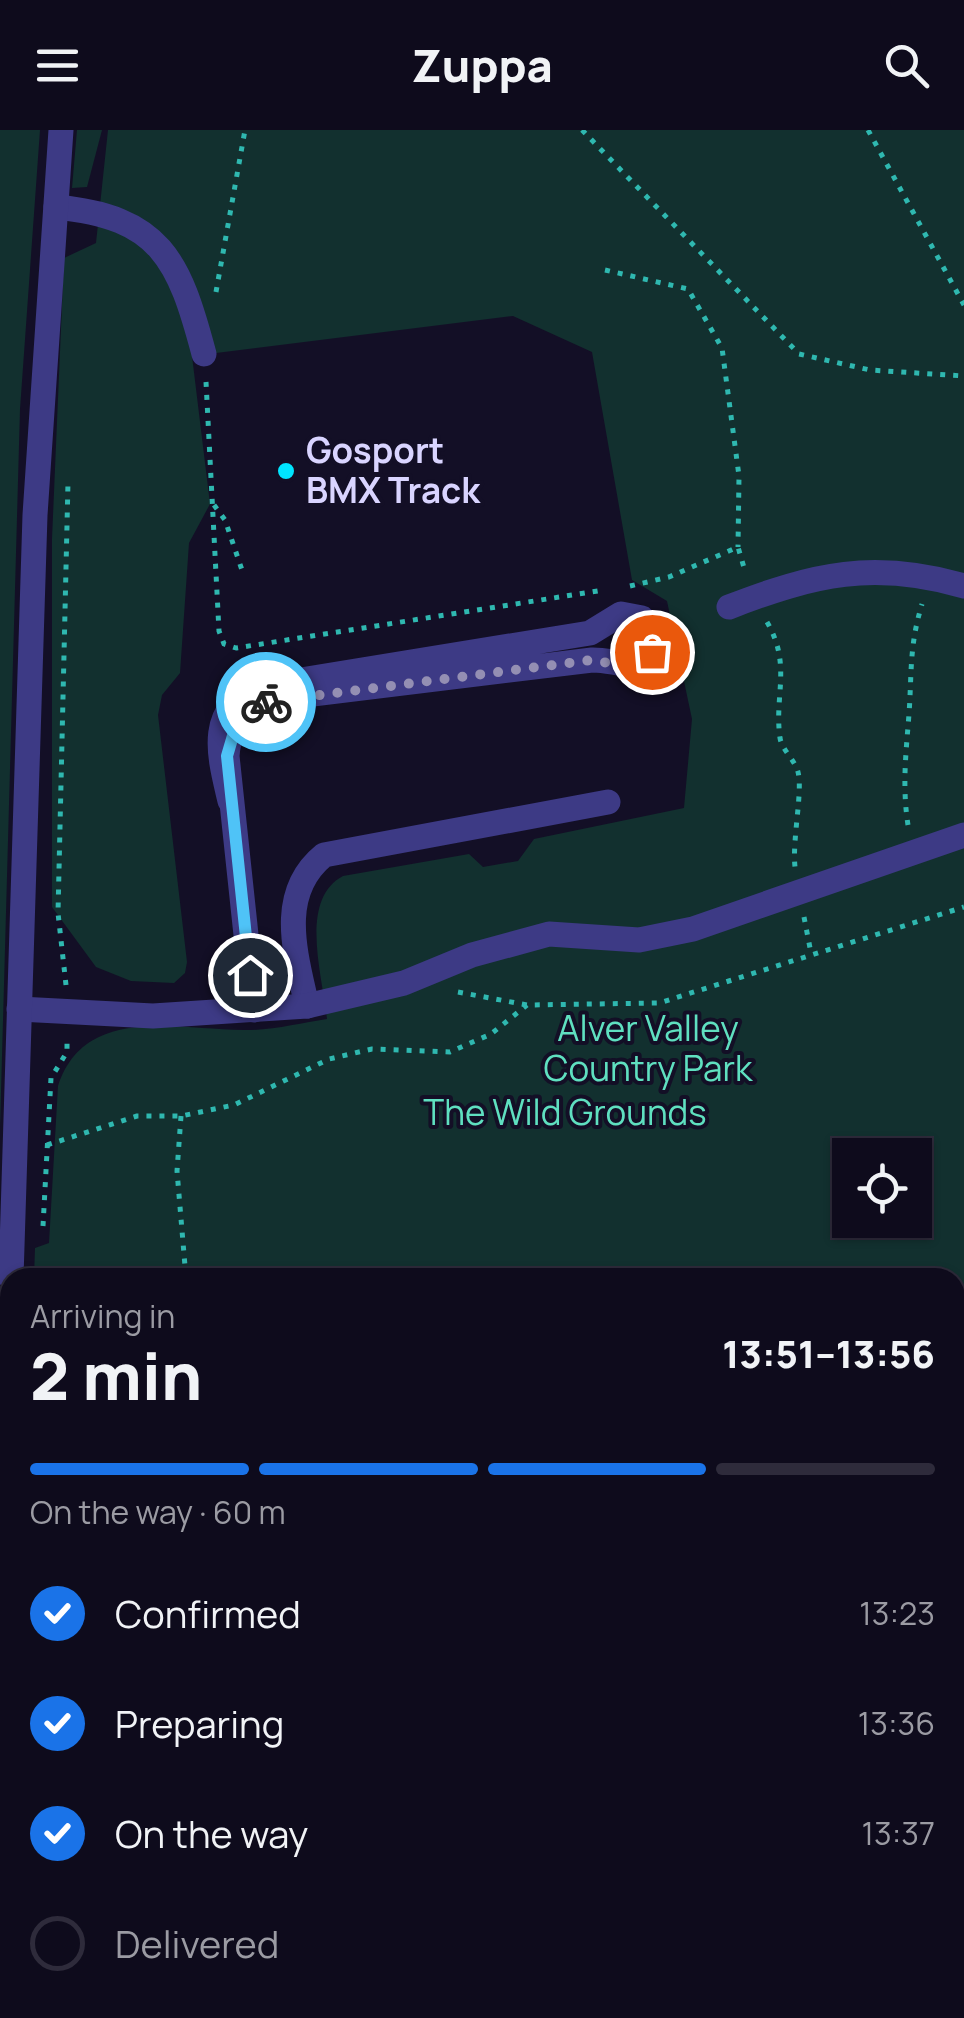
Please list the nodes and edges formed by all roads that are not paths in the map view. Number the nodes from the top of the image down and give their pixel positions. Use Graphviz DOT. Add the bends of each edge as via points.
graph roads {
  1 [pos="61,130"];
  2 [pos="56,207"];
  3 [pos="204,354"];
  4 [pos="964,586"];
  5 [pos="729,607"];
  6 [pos="230,801"];
  7 [pos="608,802"];
  8 [pos="964,835"];
  9 [pos="307,1006"];
  10 [pos="20,1009"];
  11 [pos="254,1010"];
  12 [pos="11,1268"];
  1 -- 2 [label="street"];
  2 -- 3 [label="street" via="98,210 150,239 186,285"];
  2 -- 10 [label="street" via="35,515"];
  4 -- 5 [label="street" via="874,569 801,581"];
  6 -- 6 [label="street" via="217,738 232,706 258,687 590,633 621,614 637,614 653,632 652,652 630,667 592,660 258,704 229,738"];
  6 -- 11 [label="street"];
  7 -- 9 [label="street" via="324,856 303,880 292,914"];
  8 -- 9 [label="street" via="693,929 639,940 549,934 472,954 404,983"];
  9 -- 11 [label="street"];
  10 -- 11 [label="street" via="153,1016"];
  10 -- 12 [label="street"];
}
